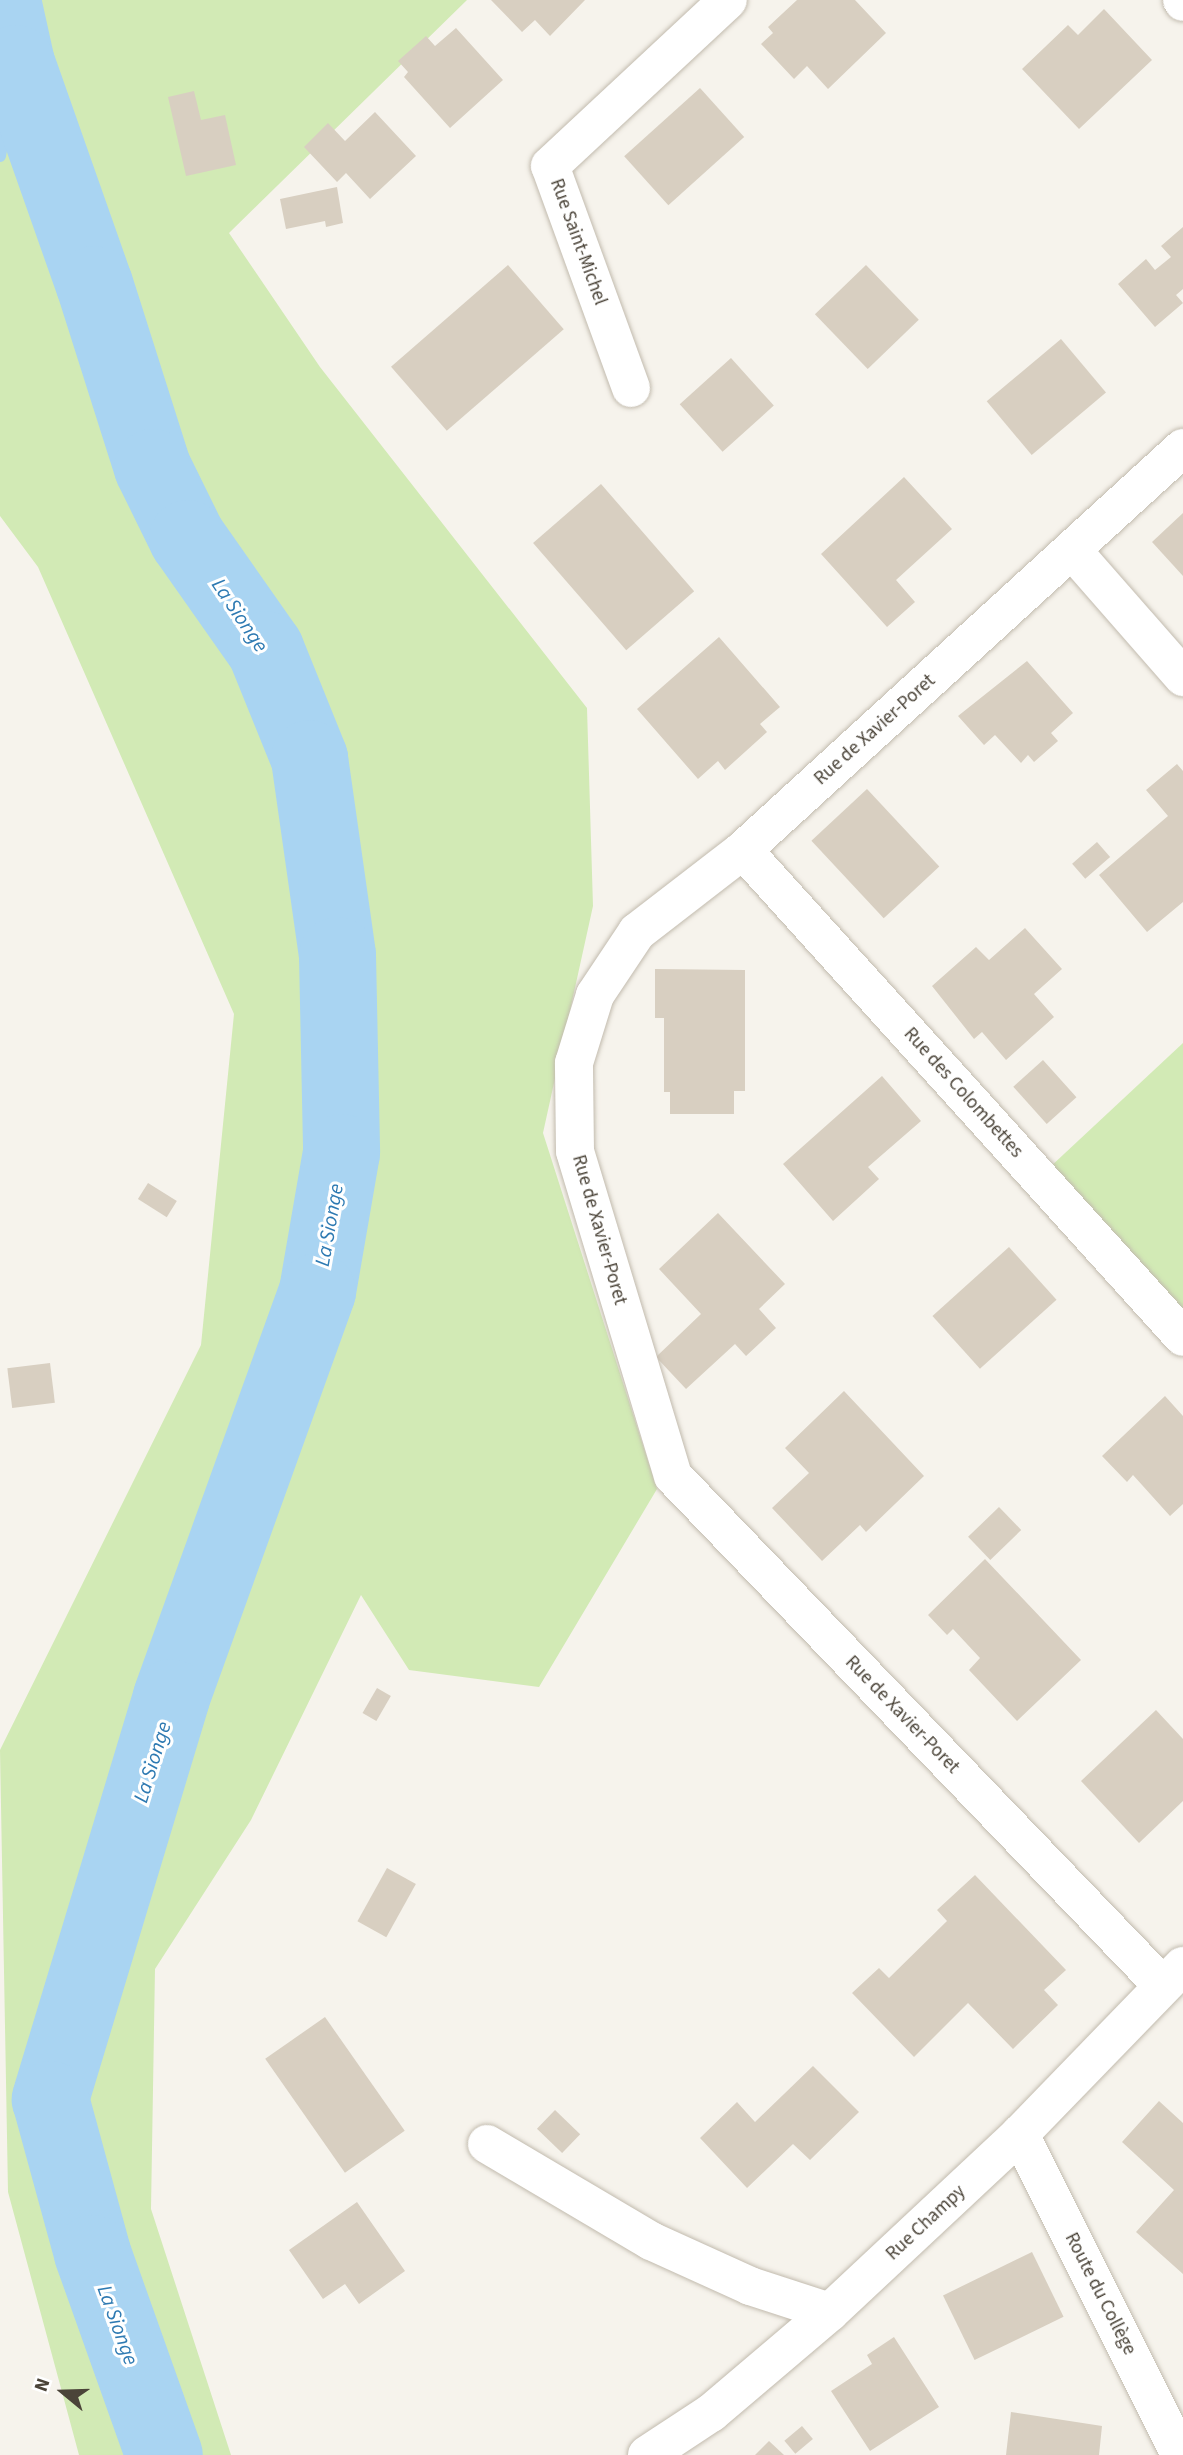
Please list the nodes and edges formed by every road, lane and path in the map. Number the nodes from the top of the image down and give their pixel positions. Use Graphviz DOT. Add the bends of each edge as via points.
graph roads {
  1 [pos="728,0"];
  2 [pos="631,388"];
  3 [pos="1183,447"];
  4 [pos="1072,550"];
  5 [pos="1183,677"];
  6 [pos="743,850"];
  7 [pos="1183,1337"];
  8 [pos="1173,1976"];
  9 [pos="1020,2134"];
  10 [pos="487,2144"];
  11 [pos="830,2312"];
  12 [pos="648,2455"];
  13 [pos="1180,2455"];
  1 -- 2 [label="street, Rue Saint-Michel" via="550,166"];
  3 -- 4 [label="street, Rue de Xavier-Poret"];
  4 -- 5 [label="street"];
  4 -- 6 [label="street, Rue de Xavier-Poret"];
  6 -- 7 [label="street, Rue des Colombettes"];
  6 -- 8 [label="street, Rue de Xavier-Poret" via="637,932 595,995 574,1063 575,1151 673,1476"];
  8 -- 9 [label="street, Rue Champy"];
  9 -- 11 [label="street, Rue Champy"];
  9 -- 13 [label="street, Route du Collège"];
  10 -- 11 [label="street" via="651,2241 750,2286"];
  11 -- 12 [label="street, Rue Champy" via="711,2413"];
}
